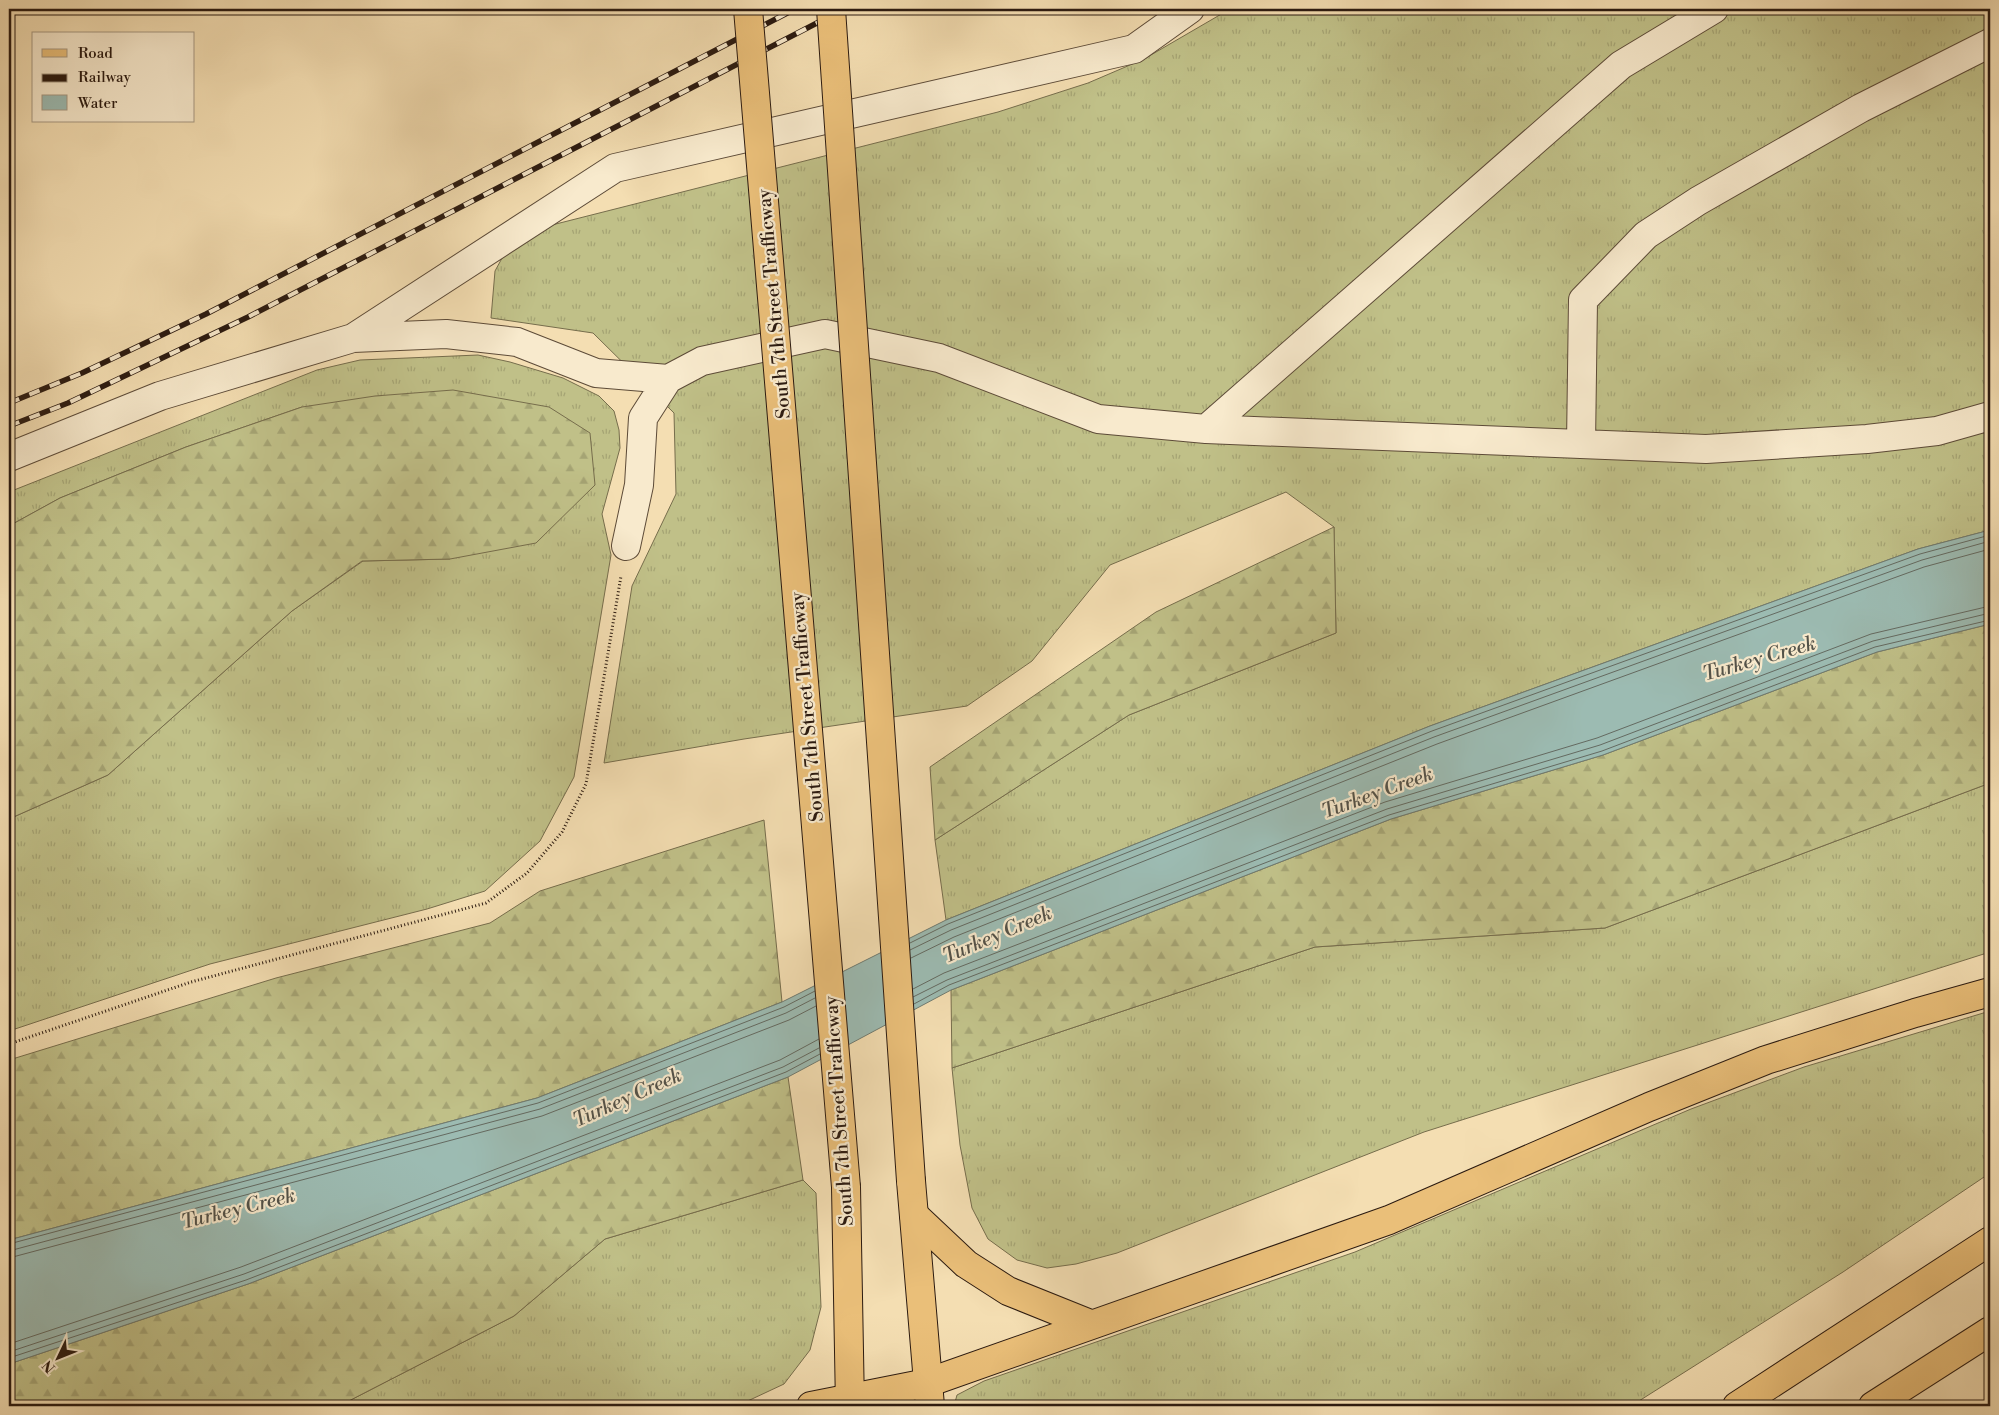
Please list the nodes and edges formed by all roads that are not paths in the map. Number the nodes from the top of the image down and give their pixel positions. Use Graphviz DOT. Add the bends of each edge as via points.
graph roads {
  1 [pos="748,9"];
  2 [pos="831,9"];
  3 [pos="1190,9"];
  4 [pos="1714,9"];
  5 [pos="1990,43"];
  6 [pos="353,338"];
  7 [pos="668,379"];
  8 [pos="1990,416"];
  9 [pos="1206,429"];
  10 [pos="1581,444"];
  11 [pos="9,457"];
  12 [pos="626,546"];
  13 [pos="1990,992"];
  14 [pos="914,1215"];
  15 [pos="1990,1241"];
  16 [pos="1090,1324"];
  17 [pos="1990,1331"];
  18 [pos="1946,1359"];
  19 [pos="929,1395"];
  20 [pos="850,1402"];
  21 [pos="811,1406"];
  22 [pos="1737,1406"];
  23 [pos="1873,1406"];
  24 [pos="1906,1406"];
  1 -- 20 [label="main road, South 7th Street Trafficway, bridge" via="846,1187"];
  2 -- 14 [label="main road, bridge"];
  3 -- 6 [label="lane" via="1134,49 615,168"];
  4 -- 9 [label="lane" via="1621,65"];
  5 -- 10 [label="lane" via="1861,108 1698,200 1646,235 1583,300"];
  6 -- 7 [label="lane" via="446,334 518,342 596,373"];
  6 -- 11 [label="lane" via="160,396"];
  7 -- 9 [label="lane" via="702,362 825,334 939,358 1098,419"];
  7 -- 12 [label="lane" via="643,418 639,485"];
  8 -- 10 [label="lane" via="1937,431 1867,439 1706,449"];
  9 -- 10 [label="lane"];
  13 -- 16 [label="main road" via="1766,1060 1389,1220"];
  14 -- 16 [label="main road" via="966,1264 1008,1291"];
  14 -- 19 [label="main road"];
  15 -- 22 [label="main road"];
  16 -- 19 [label="main road"];
  17 -- 18 [label="main road"];
  18 -- 23 [label="main road"];
  18 -- 24 [label="main road"];
  19 -- 20 [label="main road"];
  20 -- 21 [label="main road"];
}
